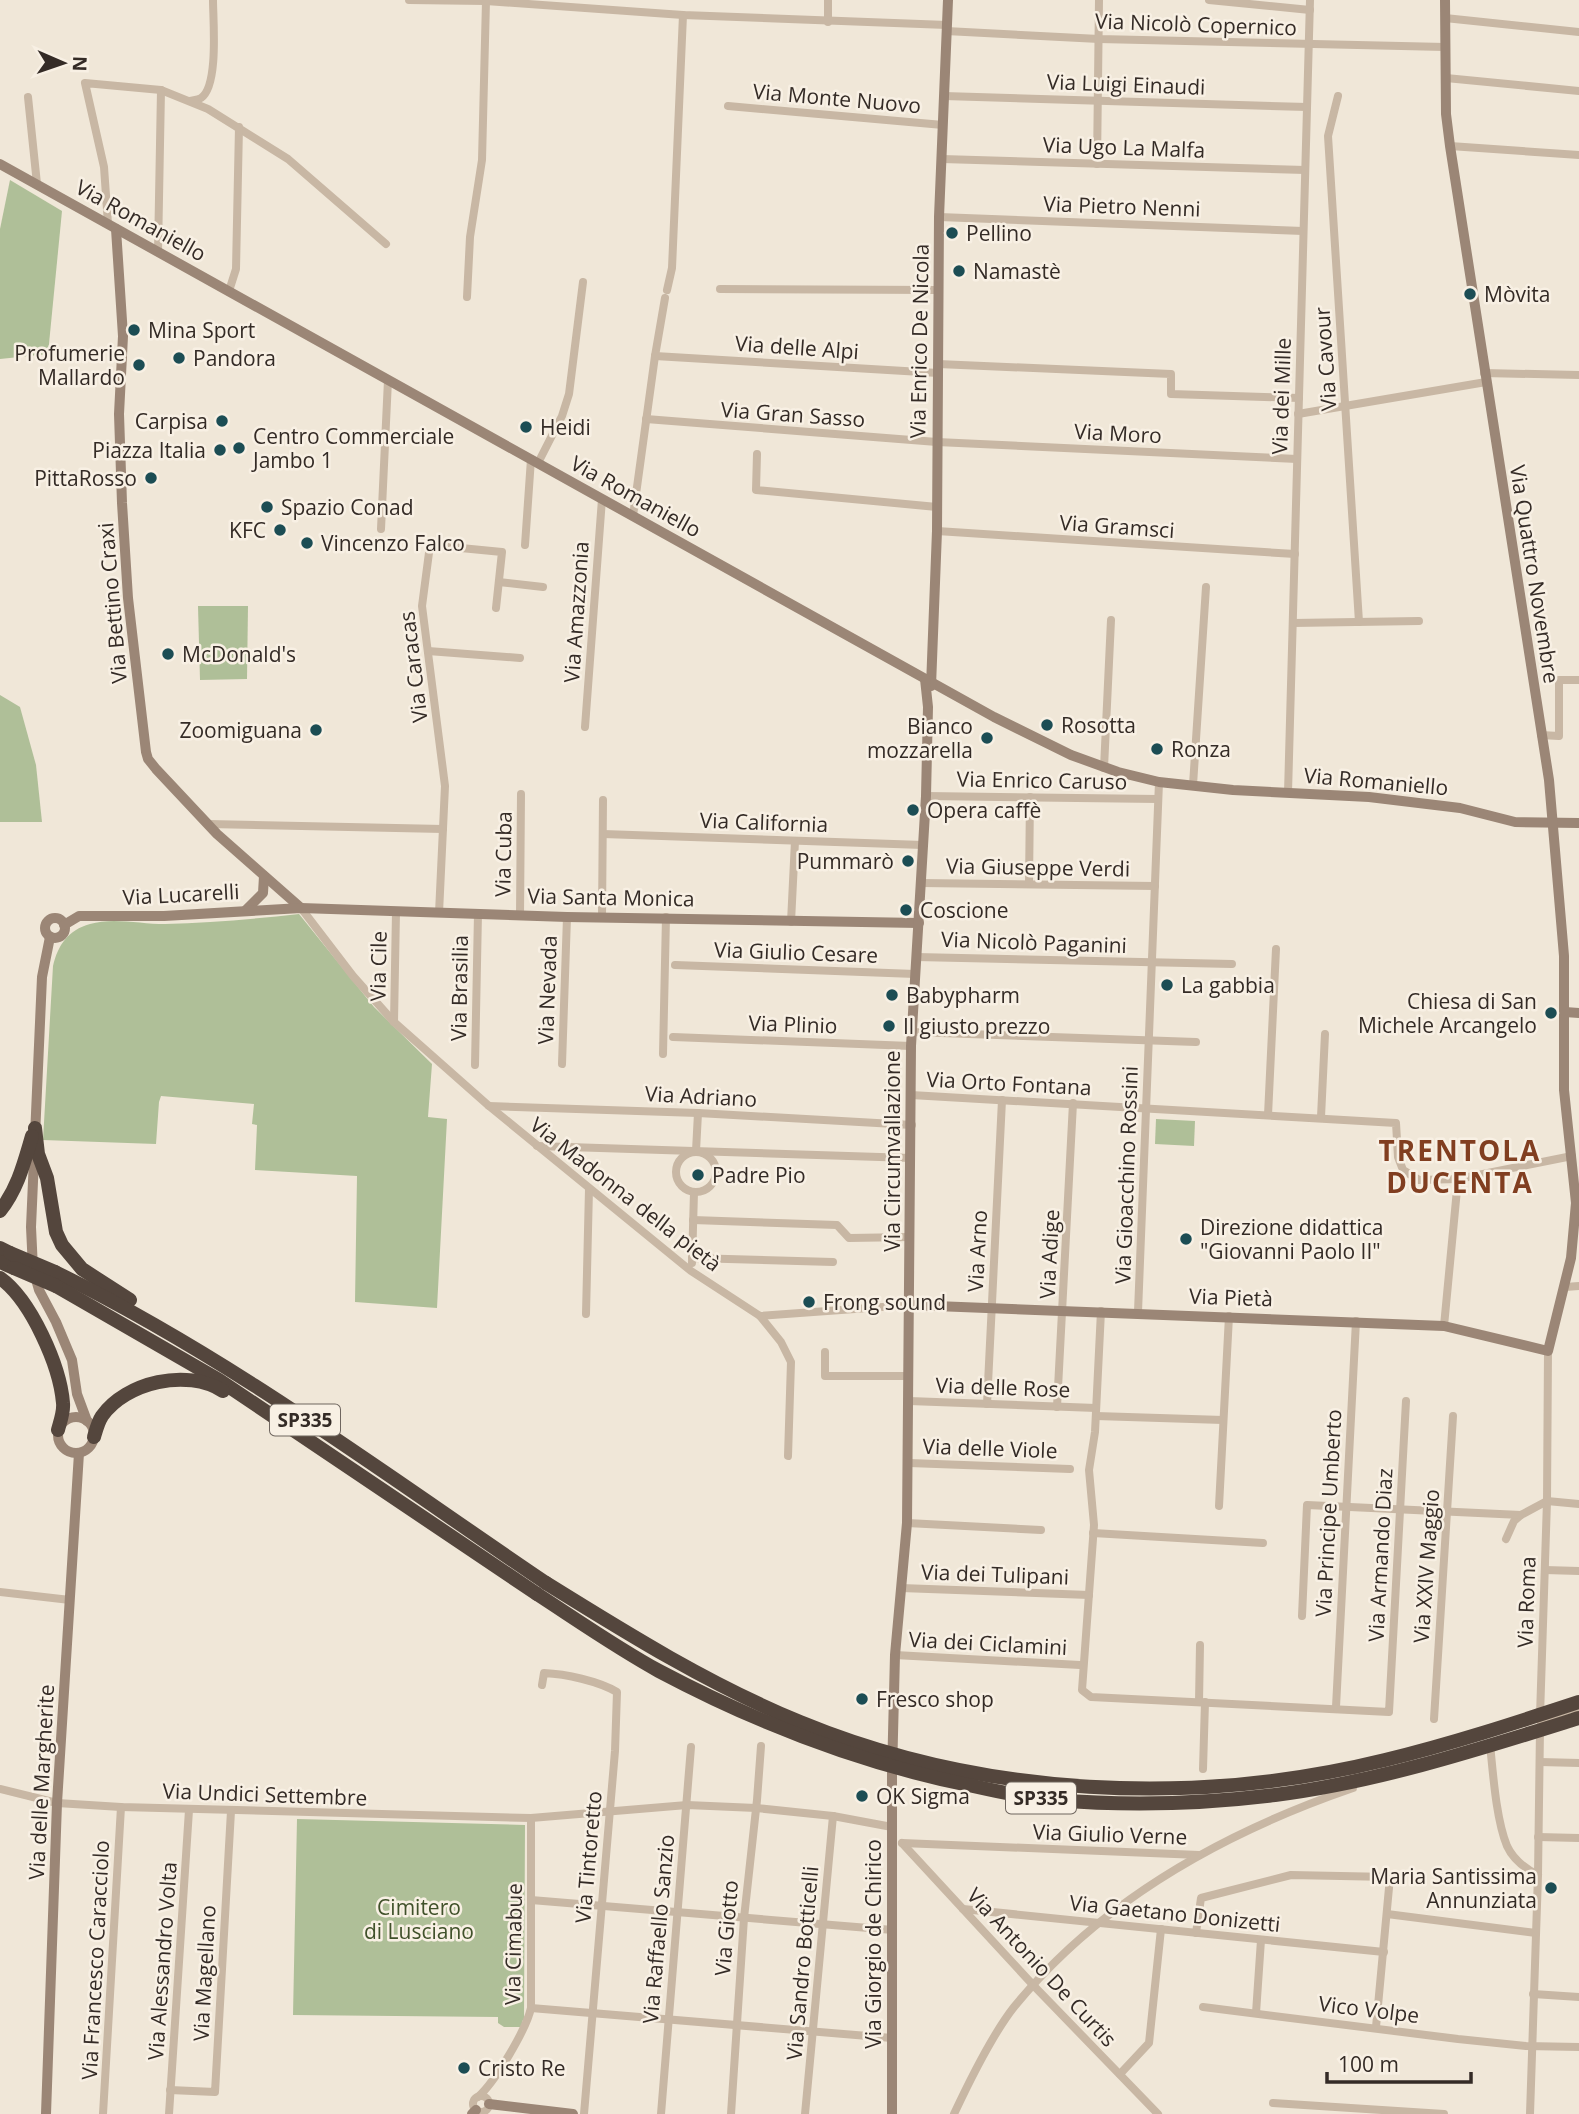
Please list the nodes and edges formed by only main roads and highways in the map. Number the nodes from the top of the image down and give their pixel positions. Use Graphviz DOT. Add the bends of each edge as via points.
graph roads {
  1 [pos="0,1211"];
  2 [pos="3,1254"];
  3 [pos="0,1278"];
  4 [pos="55,1279"];
  5 [pos="181,1342"];
  6 [pos="58,1430"];
  7 [pos="94,1437"];
  8 [pos="325,1451"];
  9 [pos="542,1589"];
  10 [pos="1579,1702"];
  11 [pos="1579,1718"];
  1 -- 5 [label="highway" via="18,1183 35,1128 56,1232 71,1258 105,1285 168,1322"];
  2 -- 4 [label="highway, SP335, bridge"];
  2 -- 4 [label="highway, SP335, bridge" via="15,1268"];
  3 -- 6 [label="highway" via="26,1307 49,1348 63,1407"];
  4 -- 5 [label="highway, SP335" via="110,1299"];
  4 -- 8 [label="highway, SP335"];
  5 -- 9 [label="highway, SP335" via="298,1415"];
  7 -- 8 [label="highway" via="100,1418 114,1403 136,1390 188,1380 216,1387"];
  8 -- 9 [label="highway, SP335"];
  9 -- 10 [label="highway, SP335, bridge" via="660,1654 801,1722 952,1768 1082,1787 1185,1788 1267,1780 1383,1760"];
  9 -- 11 [label="highway, SP335, bridge" via="656,1669 830,1748 938,1779 1054,1800 1161,1802 1276,1795 1404,1769"];
}
